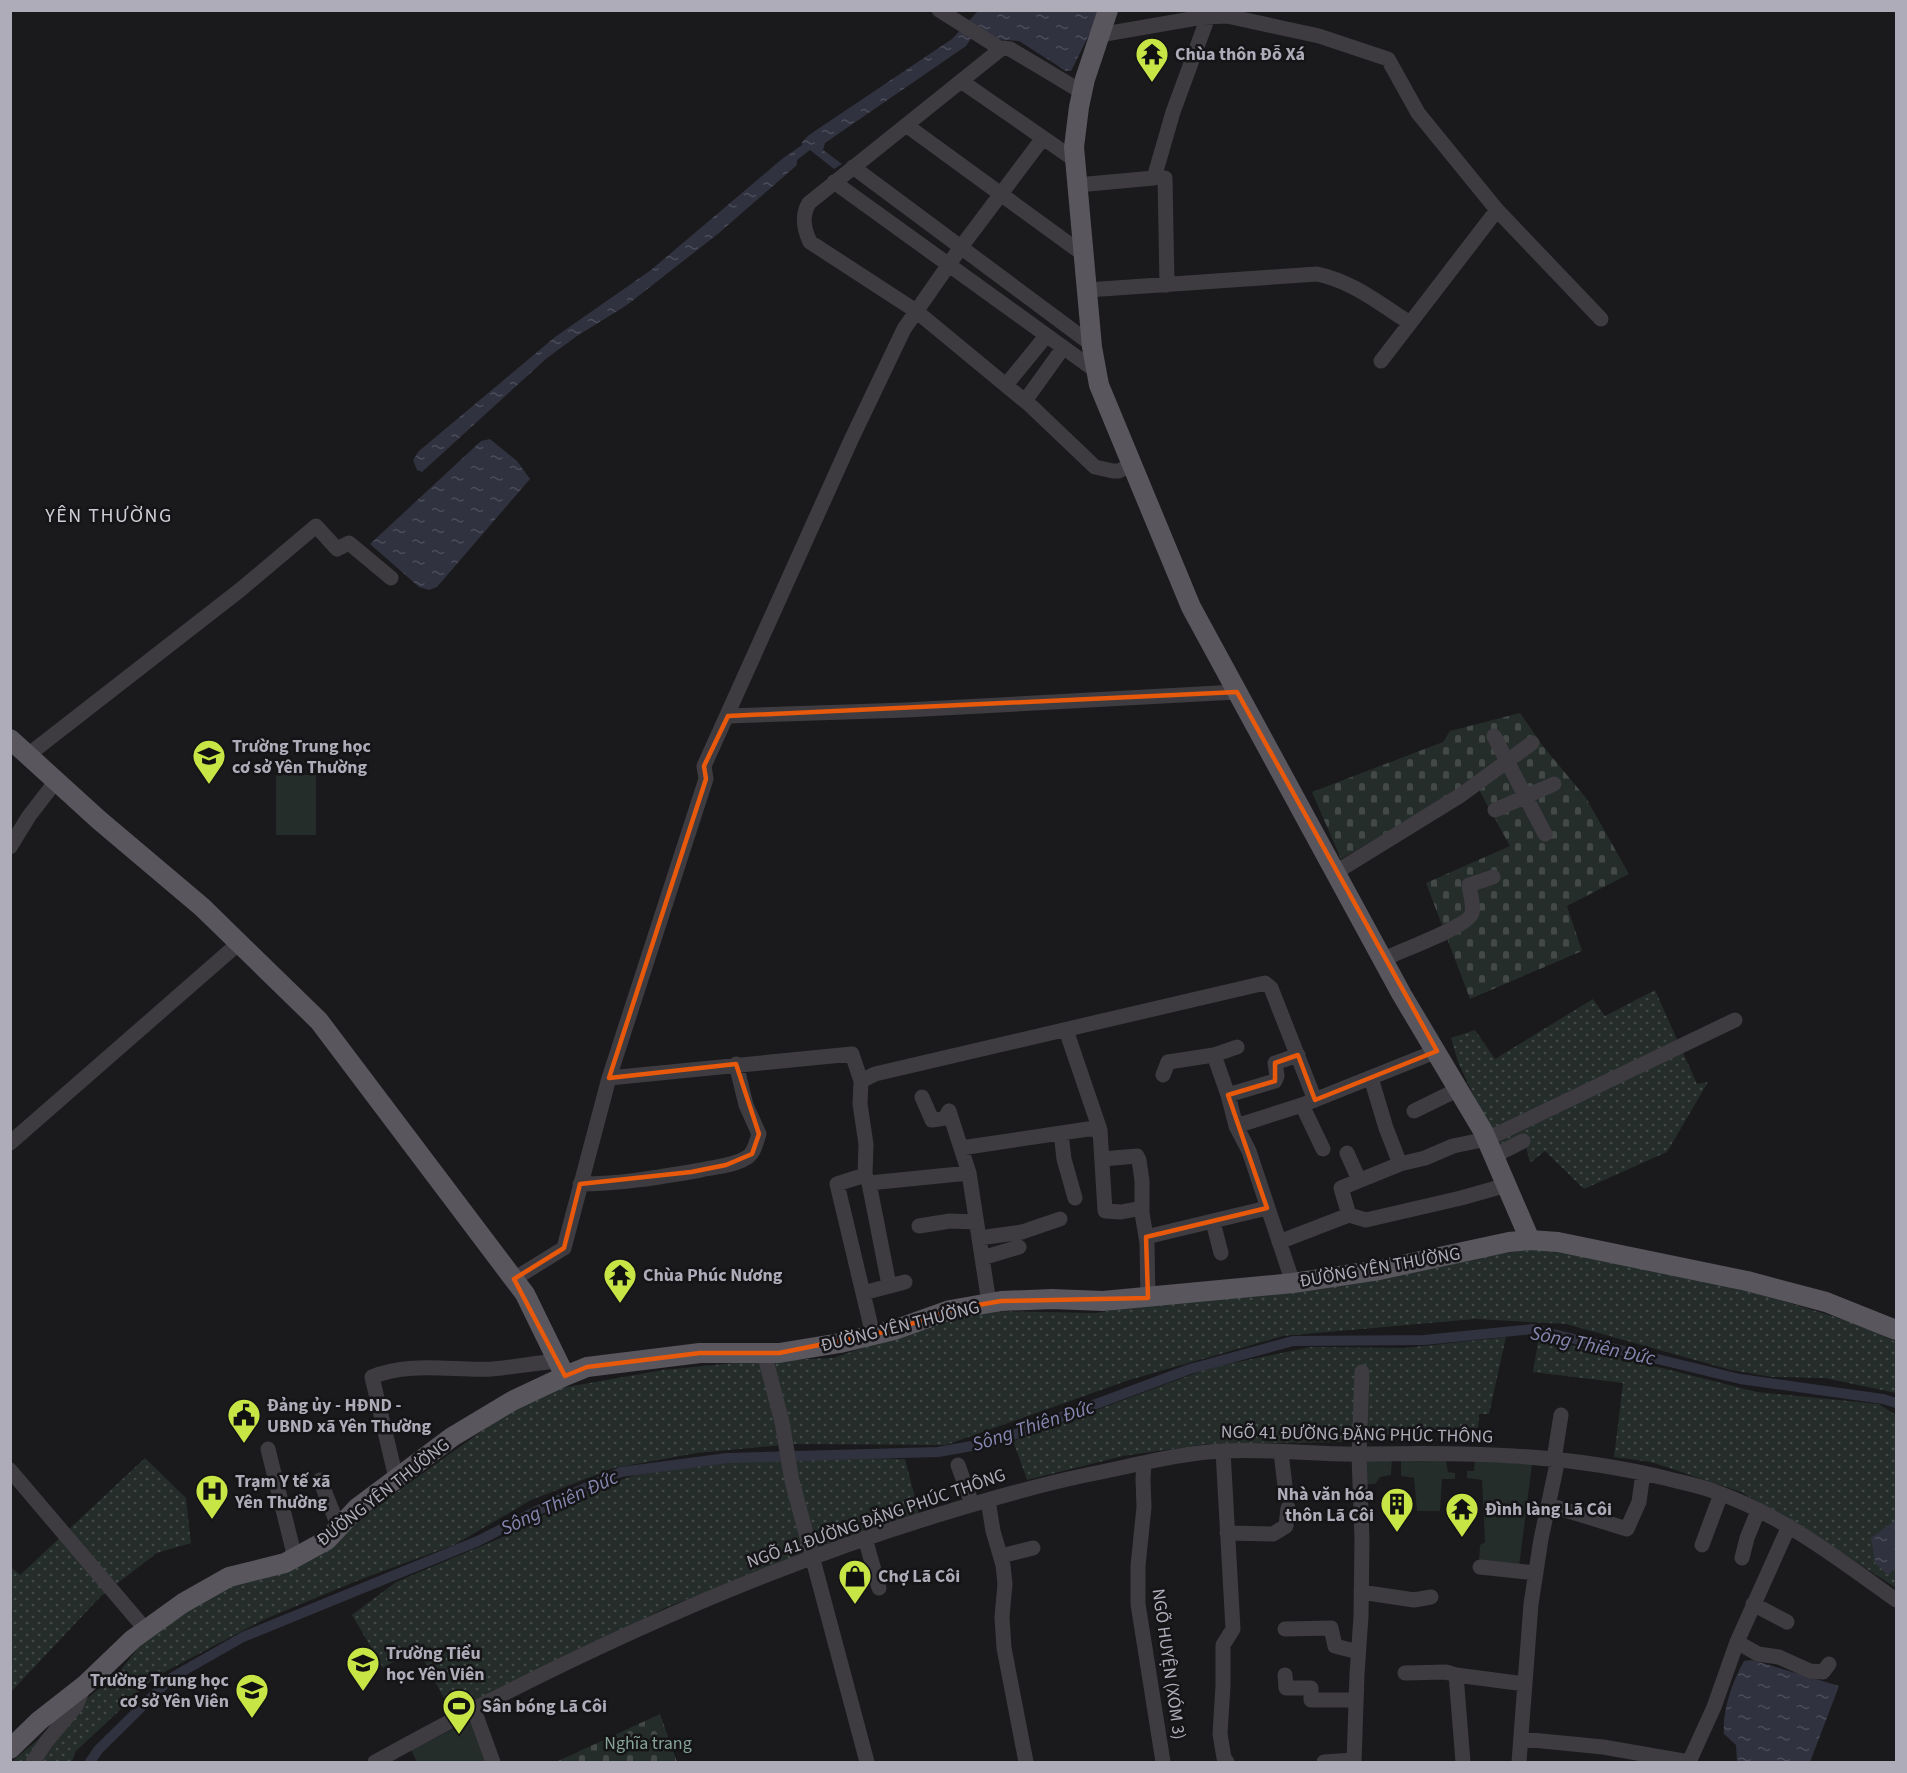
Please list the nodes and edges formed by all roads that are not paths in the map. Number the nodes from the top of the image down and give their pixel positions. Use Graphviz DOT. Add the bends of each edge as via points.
graph roads {
  1 [pos="939,10"];
  2 [pos="1108,10"];
  3 [pos="1208,17"];
  4 [pos="1099,35"];
  5 [pos="1000,49"];
  6 [pos="961,81"];
  7 [pos="1082,92"];
  8 [pos="906,125"];
  9 [pos="1043,138"];
  10 [pos="1075,160"];
  11 [pos="853,167"];
  12 [pos="1165,178"];
  13 [pos="834,182"];
  14 [pos="1077,185"];
  15 [pos="1001,194"];
  16 [pos="1497,210"];
  17 [pos="961,247"];
  18 [pos="1083,255"];
  19 [pos="948,266"];
  20 [pos="1167,285"];
  21 [pos="1087,290"];
  22 [pos="916,311"];
  23 [pos="1601,319"];
  24 [pos="1410,323"];
  25 [pos="1046,336"];
  26 [pos="1091,344"];
  27 [pos="1063,348"];
  28 [pos="1381,360"];
  29 [pos="1096,371"];
  30 [pos="1005,384"];
  31 [pos="1025,401"];
  32 [pos="1132,464"];
  33 [pos="391,578"];
  34 [pos="1237,692"];
  35 [pos="728,716"];
  36 [pos="1494,736"];
  37 [pos="10,739"];
  38 [pos="1532,743"];
  39 [pos="28,755"];
  40 [pos="1507,762"];
  41 [pos="56,781"];
  42 [pos="1554,784"];
  43 [pos="1525,796"];
  44 [pos="1495,810"];
  45 [pos="1545,834"];
  46 [pos="10,847"];
  47 [pos="1336,872"];
  48 [pos="1493,877"];
  49 [pos="239,943"];
  50 [pos="1389,956"];
  51 [pos="1735,1020"];
  52 [pos="1066,1030"];
  53 [pos="1237,1047"];
  54 [pos="1437,1051"];
  55 [pos="1214,1055"];
  56 [pos="1298,1055"];
  57 [pos="736,1064"];
  58 [pos="1163,1075"];
  59 [pos="609,1078"];
  60 [pos="1371,1078"];
  61 [pos="861,1081"];
  62 [pos="1459,1089"];
  63 [pos="1228,1095"];
  64 [pos="922,1097"];
  65 [pos="1309,1103"];
  66 [pos="1414,1111"];
  67 [pos="1236,1126"];
  68 [pos="1100,1130"];
  69 [pos="1061,1133"];
  70 [pos="1523,1141"];
  71 [pos="10,1143"];
  72 [pos="961,1148"];
  73 [pos="1490,1148"];
  74 [pos="1323,1149"];
  75 [pos="1347,1153"];
  76 [pos="1102,1159"];
  77 [pos="1400,1164"];
  78 [pos="969,1173"];
  79 [pos="867,1179"];
  80 [pos="1359,1180"];
  81 [pos="580,1184"];
  82 [pos="1507,1185"];
  83 [pos="1075,1198"];
  84 [pos="1142,1208"];
  85 [pos="1267,1208"];
  86 [pos="1349,1215"];
  87 [pos="1060,1219"];
  88 [pos="976,1222"];
  89 [pos="1213,1222"];
  90 [pos="919,1226"];
  91 [pos="979,1238"];
  92 [pos="1146,1238"];
  93 [pos="1530,1240"];
  94 [pos="1279,1242"];
  95 [pos="1019,1247"];
  96 [pos="1221,1253"];
  97 [pos="982,1258"];
  98 [pos="514,1279"];
  99 [pos="906,1282"];
  100 [pos="1293,1283"];
  101 [pos="889,1285"];
  102 [pos="863,1293"];
  103 [pos="1148,1298"];
  104 [pos="989,1304"];
  105 [pos="1896,1330"];
  106 [pos="873,1335"];
  107 [pos="764,1353"];
  108 [pos="561,1368"];
  109 [pos="1362,1372"];
  110 [pos="1561,1415"];
  111 [pos="268,1449"];
  112 [pos="1223,1451"];
  113 [pos="1281,1452"];
  114 [pos="1359,1455"];
  115 [pos="1558,1459"];
  116 [pos="1144,1464"];
  117 [pos="958,1466"];
  118 [pos="10,1470"];
  119 [pos="1644,1473"];
  120 [pos="396,1478"];
  121 [pos="320,1480"];
  122 [pos="1285,1486"];
  123 [pos="1721,1494"];
  124 [pos="988,1500"];
  125 [pos="972,1504"];
  126 [pos="1549,1506"];
  127 [pos="1288,1509"];
  128 [pos="1758,1511"];
  129 [pos="1789,1526"];
  130 [pos="339,1528"];
  131 [pos="1227,1533"];
  132 [pos="865,1538"];
  133 [pos="1702,1545"];
  134 [pos="1034,1548"];
  135 [pos="812,1557"];
  136 [pos="1001,1557"];
  137 [pos="295,1558"];
  138 [pos="1742,1558"];
  139 [pos="1480,1567"];
  140 [pos="1536,1573"];
  141 [pos="879,1588"];
  142 [pos="1361,1592"];
  143 [pos="1431,1597"];
  144 [pos="1896,1600"];
  145 [pos="1753,1604"];
  146 [pos="1787,1622"];
  147 [pos="1285,1629"];
  148 [pos="146,1630"];
  149 [pos="1737,1641"];
  150 [pos="1358,1652"];
  151 [pos="1829,1664"];
  152 [pos="1405,1673"];
  153 [pos="1285,1674"];
  154 [pos="1456,1675"];
  155 [pos="86,1684"];
  156 [pos="1525,1684"];
  157 [pos="1356,1700"];
  158 [pos="474,1710"];
  159 [pos="1521,1738"];
  160 [pos="10,1749"];
  161 [pos="39,1759"];
  162 [pos="1354,1761"];
  163 [pos="375,1762"];
  164 [pos="493,1762"];
  165 [pos="867,1762"];
  166 [pos="1026,1762"];
  167 [pos="1163,1762"];
  168 [pos="1227,1762"];
  169 [pos="1324,1762"];
  170 [pos="1463,1762"];
  171 [pos="1519,1762"];
  172 [pos="1689,1762"];
  1 -- 5 [label="street"];
  2 -- 4 [label="main road"];
  3 -- 4 [label="street"];
  3 -- 14 [label="street" via="1154,178"];
  3 -- 16 [label="street" via="1227,16 1319,36 1388,59 1418,113"];
  4 -- 7 [label="main road"];
  5 -- 6 [label="street"];
  5 -- 7 [label="street" via="1010,49"];
  6 -- 8 [label="street"];
  6 -- 9 [label="street"];
  7 -- 10 [label="main road"];
  8 -- 11 [label="street"];
  8 -- 15 [label="street"];
  9 -- 10 [label="street"];
  9 -- 15 [label="street"];
  10 -- 14 [label="main road"];
  11 -- 13 [label="street"];
  11 -- 17 [label="street"];
  12 -- 20 [label="street"];
  13 -- 19 [label="street"];
  13 -- 22 [label="street" via="805,210 804,226 810,242"];
  14 -- 18 [label="main road"];
  15 -- 17 [label="street"];
  15 -- 18 [label="street"];
  16 -- 23 [label="street"];
  16 -- 24 [label="street"];
  17 -- 19 [label="street"];
  17 -- 26 [label="street"];
  18 -- 21 [label="main road"];
  19 -- 22 [label="street"];
  19 -- 25 [label="street"];
  20 -- 21 [label="street"];
  20 -- 24 [label="street" via="1317,274 1353,286"];
  21 -- 26 [label="main road"];
  22 -- 30 [label="street"];
  22 -- 35 [label="street" via="851,440"];
  24 -- 28 [label="street"];
  25 -- 27 [label="street"];
  25 -- 30 [label="street"];
  26 -- 29 [label="main road"];
  27 -- 29 [label="street"];
  27 -- 31 [label="street"];
  29 -- 32 [label="main road"];
  30 -- 31 [label="street"];
  31 -- 32 [label="street" via="1095,467 1119,471"];
  32 -- 34 [label="main road" via="1191,607"];
  33 -- 39 [label="street" via="349,543 337,549 316,526"];
  34 -- 35 [label="street"];
  34 -- 47 [label="main road"];
  35 -- 59 [label="street" via="704,766 706,778"];
  36 -- 40 [label="street"];
  37 -- 39 [label="main road"];
  38 -- 40 [label="street"];
  39 -- 41 [label="main road"];
  40 -- 43 [label="street"];
  40 -- 47 [label="street"];
  41 -- 46 [label="street"];
  41 -- 49 [label="main road"];
  42 -- 43 [label="street"];
  43 -- 44 [label="street"];
  43 -- 45 [label="street"];
  47 -- 50 [label="main road"];
  48 -- 50 [label="street" via="1469,885 1473,912 1469,919"];
  49 -- 71 [label="street"];
  49 -- 98 [label="main road" via="319,1021"];
  50 -- 54 [label="main road" via="1402,995"];
  51 -- 73 [label="street"];
  52 -- 56 [label="street" via="1265,983 1271,988"];
  52 -- 61 [label="street" via="875,1074"];
  52 -- 68 [label="street"];
  53 -- 55 [label="street"];
  54 -- 60 [label="street"];
  54 -- 62 [label="main road"];
  55 -- 58 [label="street" via="1168,1062"];
  55 -- 63 [label="street"];
  56 -- 63 [label="street" via="1275,1063 1275,1082"];
  56 -- 65 [label="street"];
  57 -- 59 [label="street"];
  57 -- 61 [label="street" via="852,1054"];
  57 -- 81 [label="street" via="746,1105 759,1134 752,1154 726,1166 606,1184"];
  59 -- 81 [label="street"];
  60 -- 65 [label="street"];
  60 -- 77 [label="street"];
  61 -- 79 [label="street"];
  62 -- 66 [label="street"];
  62 -- 73 [label="main road"];
  63 -- 67 [label="street"];
  64 -- 72 [label="street" via="932,1120 945,1118 949,1111"];
  65 -- 67 [label="street"];
  65 -- 74 [label="street"];
  67 -- 85 [label="street" via="1249,1151"];
  68 -- 69 [label="street"];
  68 -- 76 [label="street"];
  69 -- 72 [label="street"];
  69 -- 83 [label="street"];
  70 -- 73 [label="street"];
  72 -- 78 [label="street"];
  73 -- 77 [label="street" via="1453,1146"];
  73 -- 82 [label="main road"];
  75 -- 80 [label="street"];
  76 -- 84 [label="street" via="1138,1157"];
  76 -- 84 [label="street" via="1105,1211"];
  77 -- 80 [label="street"];
  78 -- 79 [label="street"];
  78 -- 88 [label="street"];
  79 -- 101 [label="street"];
  79 -- 102 [label="street" via="837,1184"];
  80 -- 86 [label="street" via="1341,1188"];
  81 -- 98 [label="street" via="564,1248"];
  82 -- 86 [label="street" via="1366,1220"];
  82 -- 93 [label="main road"];
  84 -- 92 [label="street"];
  85 -- 89 [label="street"];
  85 -- 94 [label="street"];
  86 -- 94 [label="street"];
  87 -- 91 [label="street" via="1022,1232"];
  88 -- 90 [label="street"];
  88 -- 91 [label="street"];
  89 -- 92 [label="street"];
  89 -- 96 [label="street"];
  91 -- 97 [label="street"];
  92 -- 103 [label="street"];
  93 -- 100 [label="main road, ĐƯỜNG YÊN THƯỜNG"];
  93 -- 105 [label="main road, ĐƯỜNG YÊN THƯỜNG" via="1558,1242 1748,1281 1826,1302"];
  94 -- 100 [label="street"];
  95 -- 97 [label="street"];
  97 -- 104 [label="street"];
  98 -- 108 [label="main road"];
  99 -- 101 [label="street"];
  100 -- 103 [label="main road, ĐƯỜNG YÊN THƯỜNG"];
  101 -- 102 [label="street"];
  102 -- 106 [label="street"];
  103 -- 104 [label="main road, ĐƯỜNG YÊN THƯỜNG"];
  104 -- 106 [label="main road, ĐƯỜNG YÊN THƯỜNG" via="950,1310"];
  106 -- 107 [label="main road, ĐƯỜNG YÊN THƯỜNG"];
  107 -- 108 [label="main road, ĐƯỜNG YÊN THƯỜNG" via="700,1353"];
  107 -- 135 [label="street"];
  108 -- 120 [label="main road, ĐƯỜNG YÊN THƯỜNG" via="452,1437"];
  108 -- 120 [label="street" via="416,1368 372,1377"];
  109 -- 114 [label="street"];
  110 -- 115 [label="street" via="1555,1453"];
  111 -- 137 [label="street"];
  112 -- 113 [label="street, NGÕ 41 ĐƯỜNG ĐẶNG PHÚC THÔNG"];
  112 -- 116 [label="street, NGÕ 41 ĐƯỜNG ĐẶNG PHÚC THÔNG"];
  112 -- 131 [label="street"];
  113 -- 114 [label="street, NGÕ 41 ĐƯỜNG ĐẶNG PHÚC THÔNG"];
  113 -- 122 [label="street"];
  114 -- 115 [label="street, NGÕ 41 ĐƯỜNG ĐẶNG PHÚC THÔNG" via="1459,1452"];
  114 -- 142 [label="street"];
  115 -- 119 [label="street, NGÕ 41 ĐƯỜNG ĐẶNG PHÚC THÔNG"];
  115 -- 126 [label="street"];
  116 -- 124 [label="street, NGÕ 41 ĐƯỜNG ĐẶNG PHÚC THÔNG"];
  116 -- 167 [label="street, NGÕ HUYỆN (XÓM 3)" via="1138,1604"];
  117 -- 125 [label="street"];
  118 -- 148 [label="street"];
  119 -- 123 [label="street, NGÕ 41 ĐƯỜNG ĐẶNG PHÚC THÔNG"];
  119 -- 126 [label="street" via="1639,1502 1627,1529"];
  120 -- 130 [label="main road, ĐƯỜNG YÊN THƯỜNG" via="357,1508"];
  121 -- 130 [label="street"];
  123 -- 128 [label="street, NGÕ 41 ĐƯỜNG ĐẶNG PHÚC THÔNG"];
  123 -- 133 [label="street"];
  124 -- 125 [label="street, NGÕ 41 ĐƯỜNG ĐẶNG PHÚC THÔNG"];
  124 -- 136 [label="street"];
  125 -- 132 [label="street, NGÕ 41 ĐƯỜNG ĐẶNG PHÚC THÔNG"];
  126 -- 140 [label="street"];
  127 -- 131 [label="street" via="1286,1526 1273,1534"];
  128 -- 129 [label="street, NGÕ 41 ĐƯỜNG ĐẶNG PHÚC THÔNG"];
  128 -- 138 [label="street"];
  129 -- 144 [label="street, NGÕ 41 ĐƯỜNG ĐẶNG PHÚC THÔNG"];
  129 -- 145 [label="street"];
  130 -- 137 [label="main road, ĐƯỜNG YÊN THƯỜNG" via="327,1540"];
  131 -- 168 [label="street" via="1233,1629 1223,1645 1220,1719"];
  132 -- 135 [label="street, NGÕ 41 ĐƯỜNG ĐẶNG PHÚC THÔNG"];
  132 -- 141 [label="street"];
  134 -- 136 [label="street"];
  135 -- 158 [label="street, NGÕ 41 ĐƯỜNG ĐẶNG PHÚC THÔNG" via="661,1618"];
  135 -- 165 [label="street"];
  136 -- 166 [label="street" via="1005,1584 1004,1647"];
  137 -- 148 [label="main road, ĐƯỜNG YÊN THƯỜNG" via="229,1577"];
  139 -- 140 [label="street"];
  140 -- 156 [label="street"];
  142 -- 143 [label="street" via="1414,1600"];
  142 -- 150 [label="street"];
  145 -- 146 [label="street"];
  145 -- 149 [label="street"];
  147 -- 150 [label="street" via="1331,1628 1335,1646"];
  148 -- 155 [label="main road, ĐƯỜNG YÊN THƯỜNG"];
  149 -- 151 [label="street" via="1753,1653 1779,1657 1810,1671 1823,1672"];
  149 -- 172 [label="street"];
  150 -- 157 [label="street"];
  152 -- 154 [label="street"];
  153 -- 157 [label="street" via="1286,1688 1311,1688 1311,1700"];
  154 -- 156 [label="street"];
  154 -- 170 [label="street"];
  155 -- 160 [label="main road, ĐƯỜNG YÊN THƯỜNG"];
  155 -- 161 [label="street" via="76,1706 46,1742"];
  156 -- 159 [label="street"];
  157 -- 162 [label="street"];
  158 -- 163 [label="street, NGÕ 41 ĐƯỜNG ĐẶNG PHÚC THÔNG"];
  158 -- 164 [label="street"];
  159 -- 171 [label="street"];
  159 -- 172 [label="street"];
  162 -- 169 [label="street"];
}
